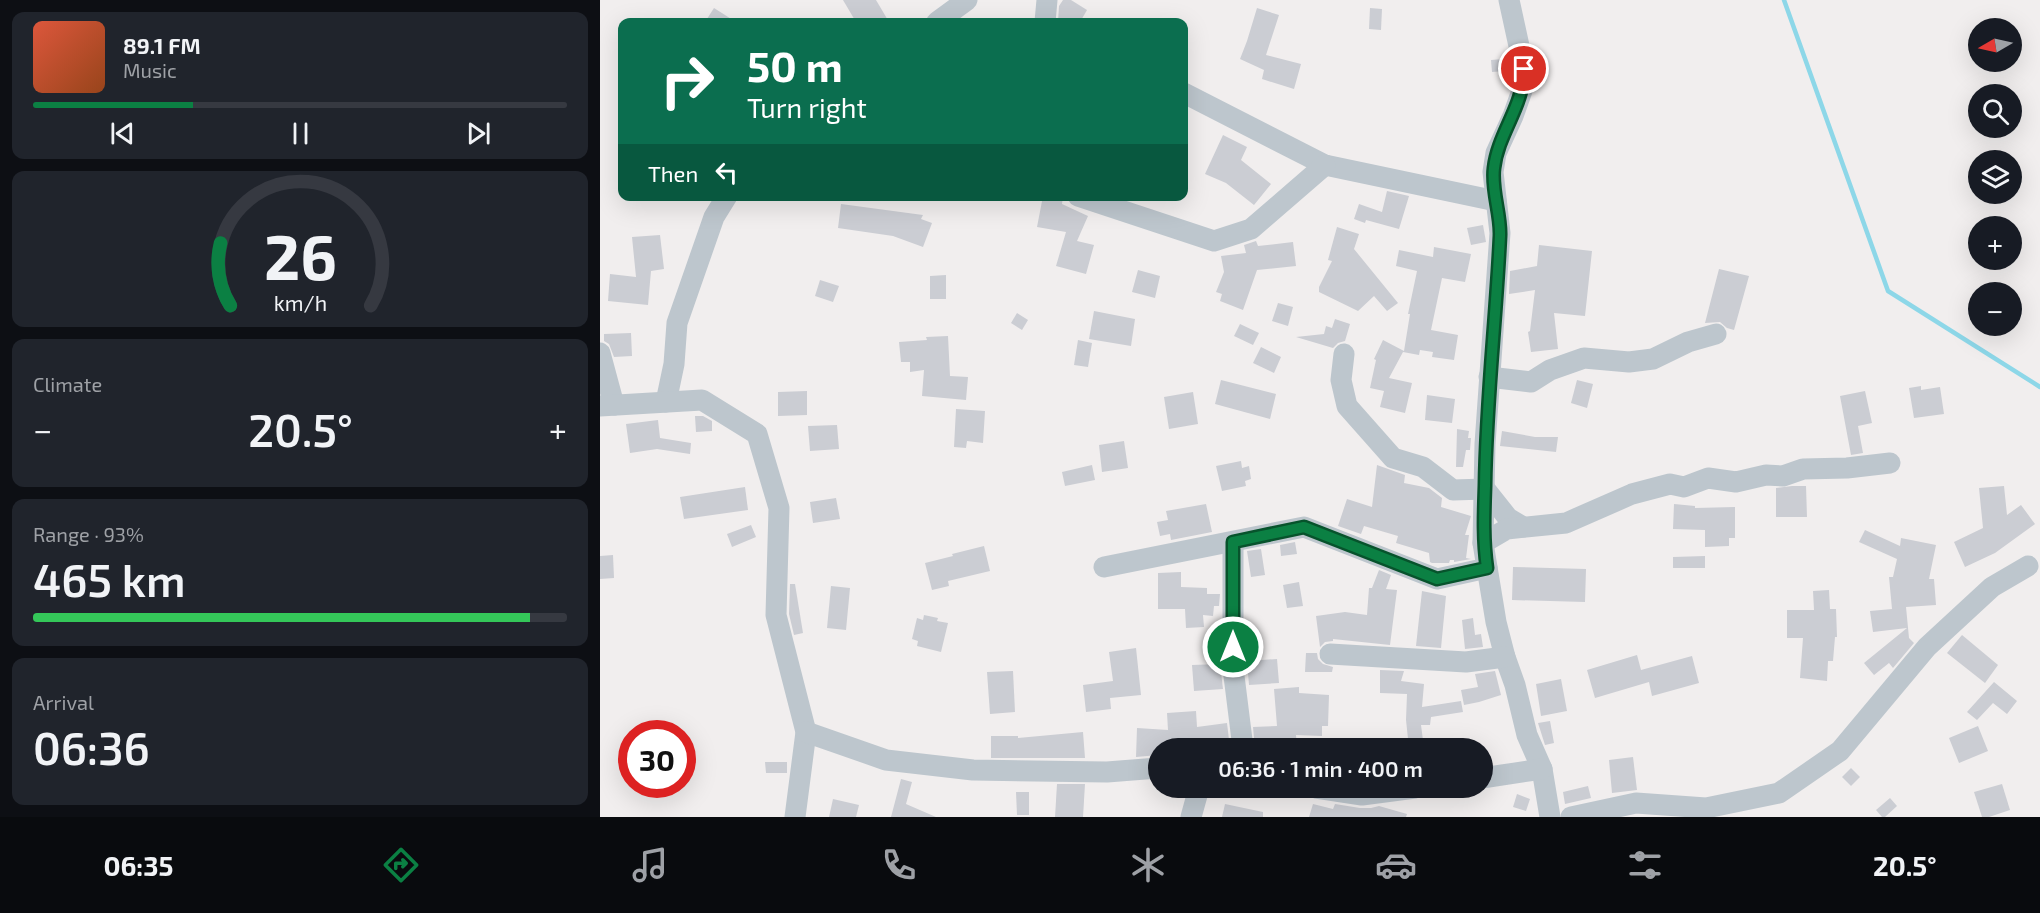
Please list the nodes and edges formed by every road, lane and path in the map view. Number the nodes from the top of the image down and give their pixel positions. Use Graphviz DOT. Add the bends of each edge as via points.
graph roads {
  1 [pos="967,0"];
  2 [pos="1047,0"];
  3 [pos="1509,0"];
  4 [pos="942,18"];
  5 [pos="1045,18"];
  6 [pos="1188,95"];
  7 [pos="1325,165"];
  8 [pos="724,201"];
  9 [pos="1093,201"];
  10 [pos="1496,201"];
  11 [pos="1716,334"];
  12 [pos="600,352"];
  13 [pos="1344,354"];
  14 [pos="1489,377"];
  15 [pos="666,402"];
  16 [pos="607,405"];
  17 [pos="1890,463"];
  18 [pos="1485,489"];
  19 [pos="1523,527"];
  20 [pos="1233,542"];
  21 [pos="1483,543"];
  22 [pos="2028,566"];
  23 [pos="1104,567"];
  24 [pos="1487,568"];
  25 [pos="1330,654"];
  26 [pos="1505,657"];
  27 [pos="806,732"];
  28 [pos="1242,738"];
  29 [pos="1148,769"];
  30 [pos="1542,769"];
  31 [pos="1493,776"];
  32 [pos="1196,798"];
  33 [pos="795,817"];
  34 [pos="1191,817"];
  35 [pos="1550,817"];
  36 [pos="1571,817"];
  1 -- 4 [label="street"];
  2 -- 5 [label="street"];
  3 -- 10 [label="street" via="1524,85 1496,153"];
  6 -- 7 [label="street"];
  7 -- 9 [label="street" via="1251,229 1214,241"];
  7 -- 10 [label="street"];
  8 -- 15 [label="street" via="714,217 677,324"];
  10 -- 14 [label="street" via="1500,233"];
  11 -- 14 [label="street" via="1653,359 1629,362 1584,358 1550,370 1532,382"];
  12 -- 16 [label="street"];
  13 -- 18 [label="street" via="1341,380 1347,406 1393,458 1423,467 1453,490"];
  14 -- 18 [label="street"];
  15 -- 16 [label="street"];
  15 -- 27 [label="street" via="702,400 757,434 779,508 776,615"];
  17 -- 19 [label="street" via="1803,469 1783,476 1766,475 1736,482 1708,478 1684,487 1670,484 1632,494 1566,523"];
  18 -- 19 [label="street" via="1508,518"];
  18 -- 21 [label="street"];
  19 -- 21 [label="street" via="1506,529"];
  20 -- 23 [label="street"];
  20 -- 24 [label="street" via="1304,527 1437,579"];
  20 -- 28 [label="street" via="1233,668"];
  21 -- 24 [label="street"];
  22 -- 36 [label="street" via="1992,587 1927,647 1839,751 1779,793 1706,808 1636,803"];
  24 -- 26 [label="street"];
  25 -- 26 [label="street" via="1466,662"];
  26 -- 30 [label="street" via="1527,735"];
  27 -- 29 [label="street" via="886,760 973,770"];
  27 -- 33 [label="street"];
  30 -- 31 [label="street"];
  30 -- 35 [label="street"];
  32 -- 34 [label="street"];
}
